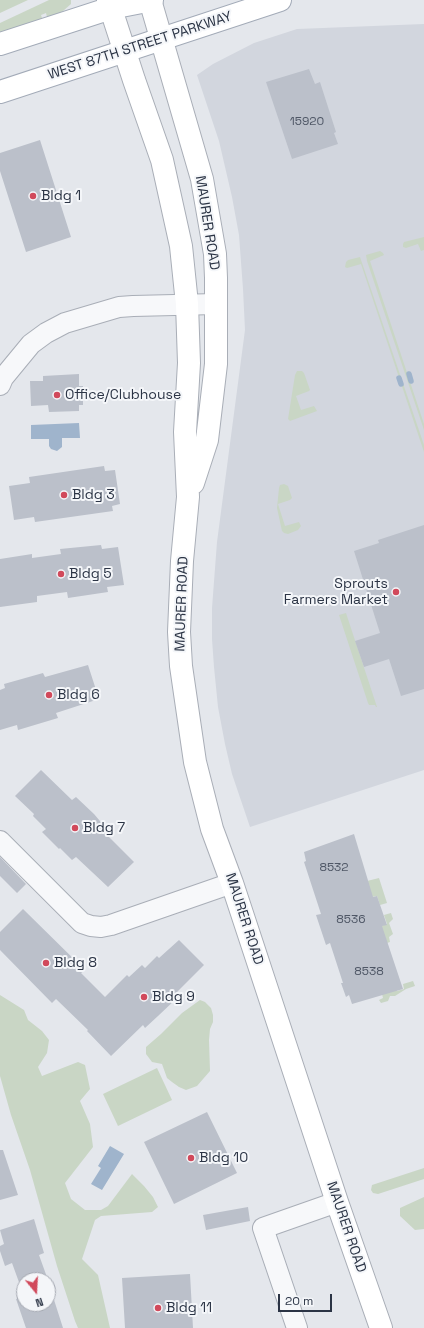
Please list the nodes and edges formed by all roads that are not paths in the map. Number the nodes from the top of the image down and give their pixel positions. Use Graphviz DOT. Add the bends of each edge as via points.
graph roads {
  1 [pos="151,0"];
  2 [pos="280,0"];
  3 [pos="109,4"];
  4 [pos="161,39"];
  5 [pos="0,44"];
  6 [pos="125,51"];
  7 [pos="0,92"];
  8 [pos="187,304"];
  9 [pos="216,304"];
  10 [pos="0,385"];
  11 [pos="188,497"];
  12 [pos="0,841"];
  13 [pos="232,883"];
  14 [pos="337,1202"];
  15 [pos="297,1328"];
  16 [pos="381,1328"];
  1 -- 3 [label="street"];
  1 -- 4 [label="street, MAURER ROAD"];
  2 -- 4 [label="street, WEST 87TH STREET PARKWAY"];
  3 -- 5 [label="street"];
  3 -- 6 [label="street, MAURER ROAD"];
  4 -- 6 [label="street, WEST 87TH STREET PARKWAY"];
  4 -- 9 [label="street, MAURER ROAD" via="202,180 215,254"];
  6 -- 7 [label="street, WEST 87TH STREET PARKWAY"];
  6 -- 8 [label="street, MAURER ROAD" via="170,190 181,246"];
  8 -- 9 [label="street"];
  8 -- 10 [label="street" via="119,307 65,323 31,344"];
  8 -- 11 [label="street, MAURER ROAD" via="190,363 185,432"];
  9 -- 11 [label="street, MAURER ROAD" via="216,364 207,440"];
  11 -- 13 [label="street, MAURER ROAD" via="179,632 181,666 195,762 212,829"];
  12 -- 13 [label="street" via="82,923 91,926 111,925"];
  13 -- 14 [label="street, MAURER ROAD"];
  14 -- 15 [label="street" via="263,1228"];
  14 -- 16 [label="street, MAURER ROAD"];
}
